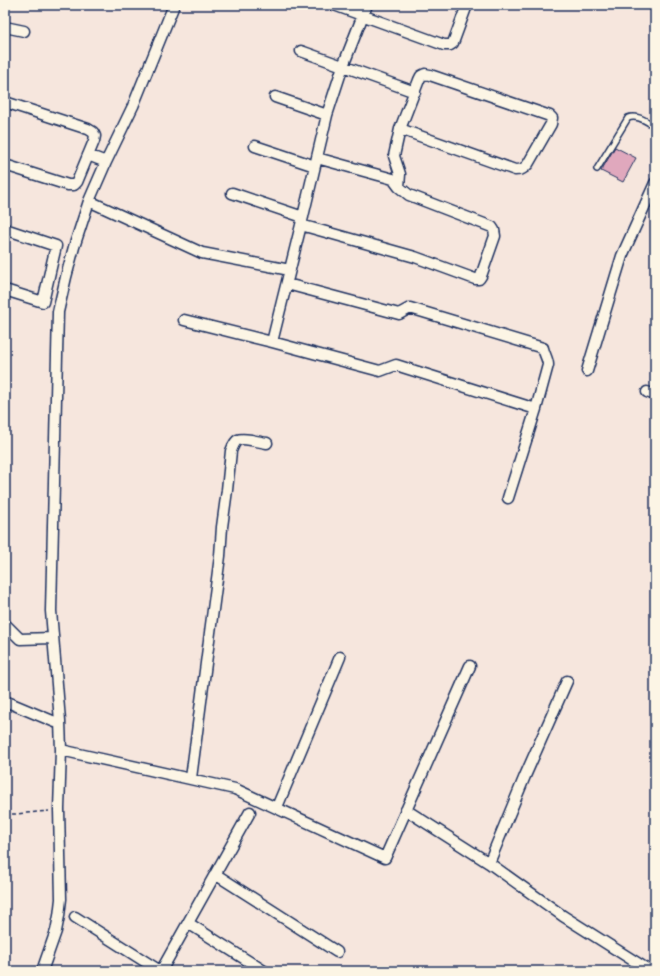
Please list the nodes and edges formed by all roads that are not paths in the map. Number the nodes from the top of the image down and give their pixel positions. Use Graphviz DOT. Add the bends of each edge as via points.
graph roads {
  1 [pos="174,5"];
  2 [pos="334,5"];
  3 [pos="367,5"];
  4 [pos="467,5"];
  5 [pos="363,15"];
  6 [pos="5,27"];
  7 [pos="24,31"];
  8 [pos="300,51"];
  9 [pos="343,66"];
  10 [pos="415,92"];
  11 [pos="275,97"];
  12 [pos="5,102"];
  13 [pos="327,115"];
  14 [pos="655,126"];
  15 [pos="400,130"];
  16 [pos="256,146"];
  17 [pos="88,155"];
  18 [pos="106,162"];
  19 [pos="316,162"];
  20 [pos="5,165"];
  21 [pos="597,170"];
  22 [pos="655,184"];
  23 [pos="399,187"];
  24 [pos="232,193"];
  25 [pos="89,201"];
  26 [pos="302,221"];
  27 [pos="5,230"];
  28 [pos="290,270"];
  29 [pos="50,273"];
  30 [pos="66,277"];
  31 [pos="287,284"];
  32 [pos="5,290"];
  33 [pos="184,320"];
  34 [pos="272,342"];
  35 [pos="587,371"];
  36 [pos="536,408"];
  37 [pos="267,443"];
  38 [pos="508,498"];
  39 [pos="5,624"];
  40 [pos="52,638"];
  41 [pos="340,657"];
  42 [pos="470,666"];
  43 [pos="567,681"];
  44 [pos="5,701"];
  45 [pos="60,721"];
  46 [pos="61,750"];
  47 [pos="191,778"];
  48 [pos="277,808"];
  49 [pos="406,810"];
  50 [pos="250,812"];
  51 [pos="488,863"];
  52 [pos="215,874"];
  53 [pos="75,917"];
  54 [pos="188,923"];
  55 [pos="337,952"];
  56 [pos="42,971"];
  57 [pos="160,971"];
  58 [pos="264,971"];
  59 [pos="650,971"];
  1 -- 18 [label="street" via="133,106"];
  2 -- 5 [label="street"];
  3 -- 5 [label="street"];
  4 -- 5 [label="street" via="450,45"];
  5 -- 9 [label="street"];
  6 -- 7 [label="street"];
  8 -- 9 [label="street"];
  9 -- 10 [label="street"];
  9 -- 13 [label="street"];
  10 -- 15 [label="street"];
  10 -- 15 [label="street" via="422,76 430,74 550,116 551,124 528,164 520,170"];
  11 -- 13 [label="street"];
  12 -- 17 [label="street" via="93,132 94,141"];
  13 -- 19 [label="street"];
  14 -- 21 [label="lane" via="636,117 628,118"];
  15 -- 23 [label="street" via="394,156 400,174"];
  16 -- 19 [label="street"];
  17 -- 18 [label="street"];
  17 -- 20 [label="street" via="74,185"];
  18 -- 25 [label="street"];
  19 -- 23 [label="street" via="393,179"];
  19 -- 26 [label="street"];
  22 -- 35 [label="street" via="622,256"];
  23 -- 26 [label="street" via="409,195 492,227 495,236 479,279"];
  24 -- 26 [label="street"];
  25 -- 28 [label="street" via="202,253"];
  25 -- 30 [label="street"];
  26 -- 28 [label="street"];
  27 -- 29 [label="street" via="56,246"];
  28 -- 31 [label="street"];
  29 -- 30 [label="street"];
  29 -- 32 [label="street" via="43,302"];
  30 -- 40 [label="street" via="58,312"];
  31 -- 34 [label="street"];
  31 -- 36 [label="street" via="399,314 410,308 543,348 548,365"];
  33 -- 34 [label="street"];
  34 -- 36 [label="street" via="380,371 396,365"];
  36 -- 38 [label="street"];
  37 -- 47 [label="street" via="241,439 236,441 231,451"];
  39 -- 40 [label="street" via="20,639"];
  40 -- 45 [label="street"];
  41 -- 48 [label="street"];
  42 -- 49 [label="street"];
  43 -- 51 [label="street"];
  44 -- 45 [label="street" via="55,722"];
  45 -- 46 [label="street"];
  46 -- 47 [label="street"];
  46 -- 56 [label="street" via="61,899 56,931"];
  47 -- 48 [label="street" via="235,789"];
  48 -- 49 [label="street" via="385,858"];
  49 -- 51 [label="street"];
  50 -- 52 [label="street"];
  51 -- 59 [label="street" via="563,916"];
  52 -- 54 [label="street"];
  52 -- 55 [label="street"];
  53 -- 57 [label="street"];
  54 -- 57 [label="street"];
  54 -- 58 [label="street"];
}
